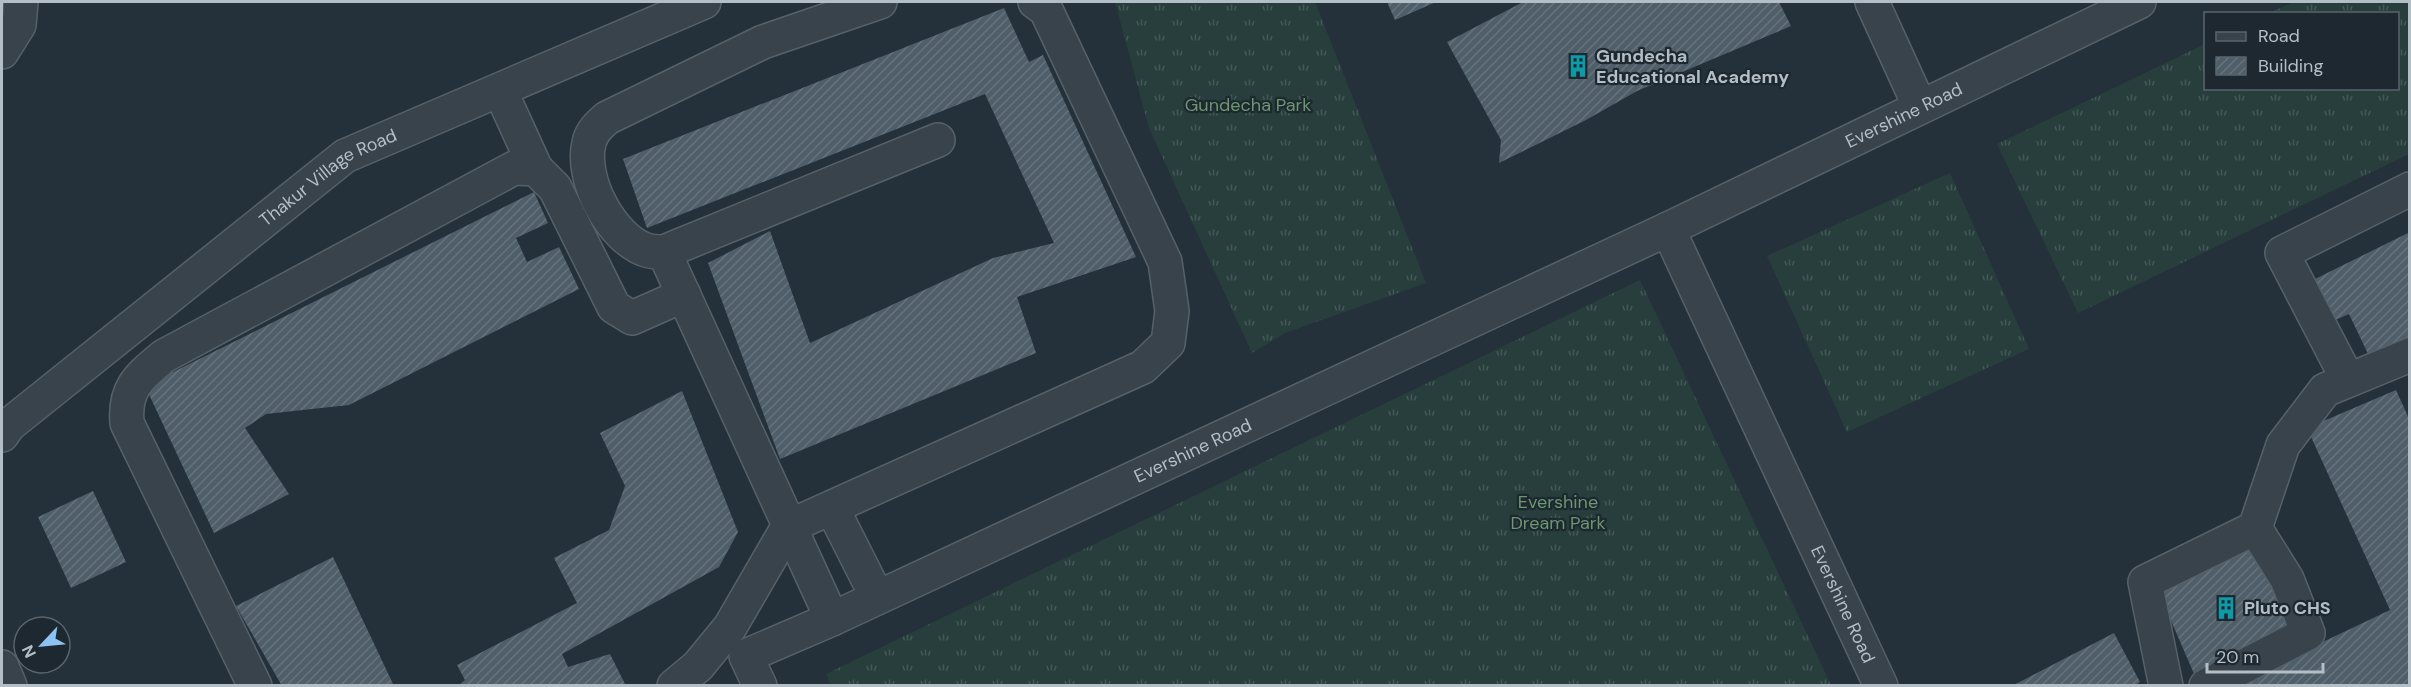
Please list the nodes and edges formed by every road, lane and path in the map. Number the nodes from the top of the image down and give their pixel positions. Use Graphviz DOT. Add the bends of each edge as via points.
graph roads {
  1 [pos="21,2"];
  2 [pos="704,2"];
  3 [pos="880,2"];
  4 [pos="1035,2"];
  5 [pos="1872,2"];
  6 [pos="2139,2"];
  7 [pos="2,52"];
  8 [pos="500,90"];
  9 [pos="1920,107"];
  10 [pos="938,140"];
  11 [pos="536,169"];
  12 [pos="2409,189"];
  13 [pos="1668,229"];
  14 [pos="664,252"];
  15 [pos="684,295"];
  16 [pos="2408,359"];
  17 [pos="2348,380"];
  18 [pos="2,435"];
  19 [pos="832,508"];
  20 [pos="788,527"];
  21 [pos="2255,528"];
  22 [pos="877,597"];
  23 [pos="832,619"];
  24 [pos="2,668"];
  25 [pos="10,686"];
  26 [pos="255,686"];
  27 [pos="674,686"];
  28 [pos="760,686"];
  29 [pos="1881,686"];
  30 [pos="2166,686"];
  31 [pos="2206,686"];
  1 -- 7 [label="street" via="19,25"];
  2 -- 8 [label="street, Thakur Village Road"];
  3 -- 14 [label="street" via="763,42 607,117 596,129 588,143 588,174 599,201 614,226 631,242 646,250"];
  4 -- 19 [label="street" via="1046,10 1165,262 1172,311 1168,343 1143,367"];
  5 -- 9 [label="street"];
  6 -- 9 [label="street, Evershine Road"];
  8 -- 11 [label="street"];
  8 -- 18 [label="street, Thakur Village Road" via="345,156 9,425"];
  9 -- 13 [label="street, Evershine Road"];
  10 -- 14 [label="street"];
  11 -- 15 [label="street" via="555,188 614,307 632,318"];
  11 -- 26 [label="street" via="514,168 164,356 138,378 126,406 127,423"];
  12 -- 17 [label="street" via="2282,253"];
  13 -- 22 [label="street, Evershine Road"];
  13 -- 29 [label="street, Evershine Road"];
  14 -- 15 [label="street"];
  15 -- 20 [label="street"];
  16 -- 17 [label="street"];
  17 -- 21 [label="street" via="2325,390 2283,445"];
  19 -- 20 [label="street"];
  19 -- 22 [label="street"];
  20 -- 23 [label="street"];
  20 -- 27 [label="street" via="730,627 698,666"];
  21 -- 30 [label="street" via="2145,582"];
  21 -- 31 [label="street" via="2287,579 2308,633"];
  22 -- 23 [label="street, Evershine Road"];
  23 -- 28 [label="street, Evershine Road" via="746,656"];
  24 -- 25 [label="street"];
}
